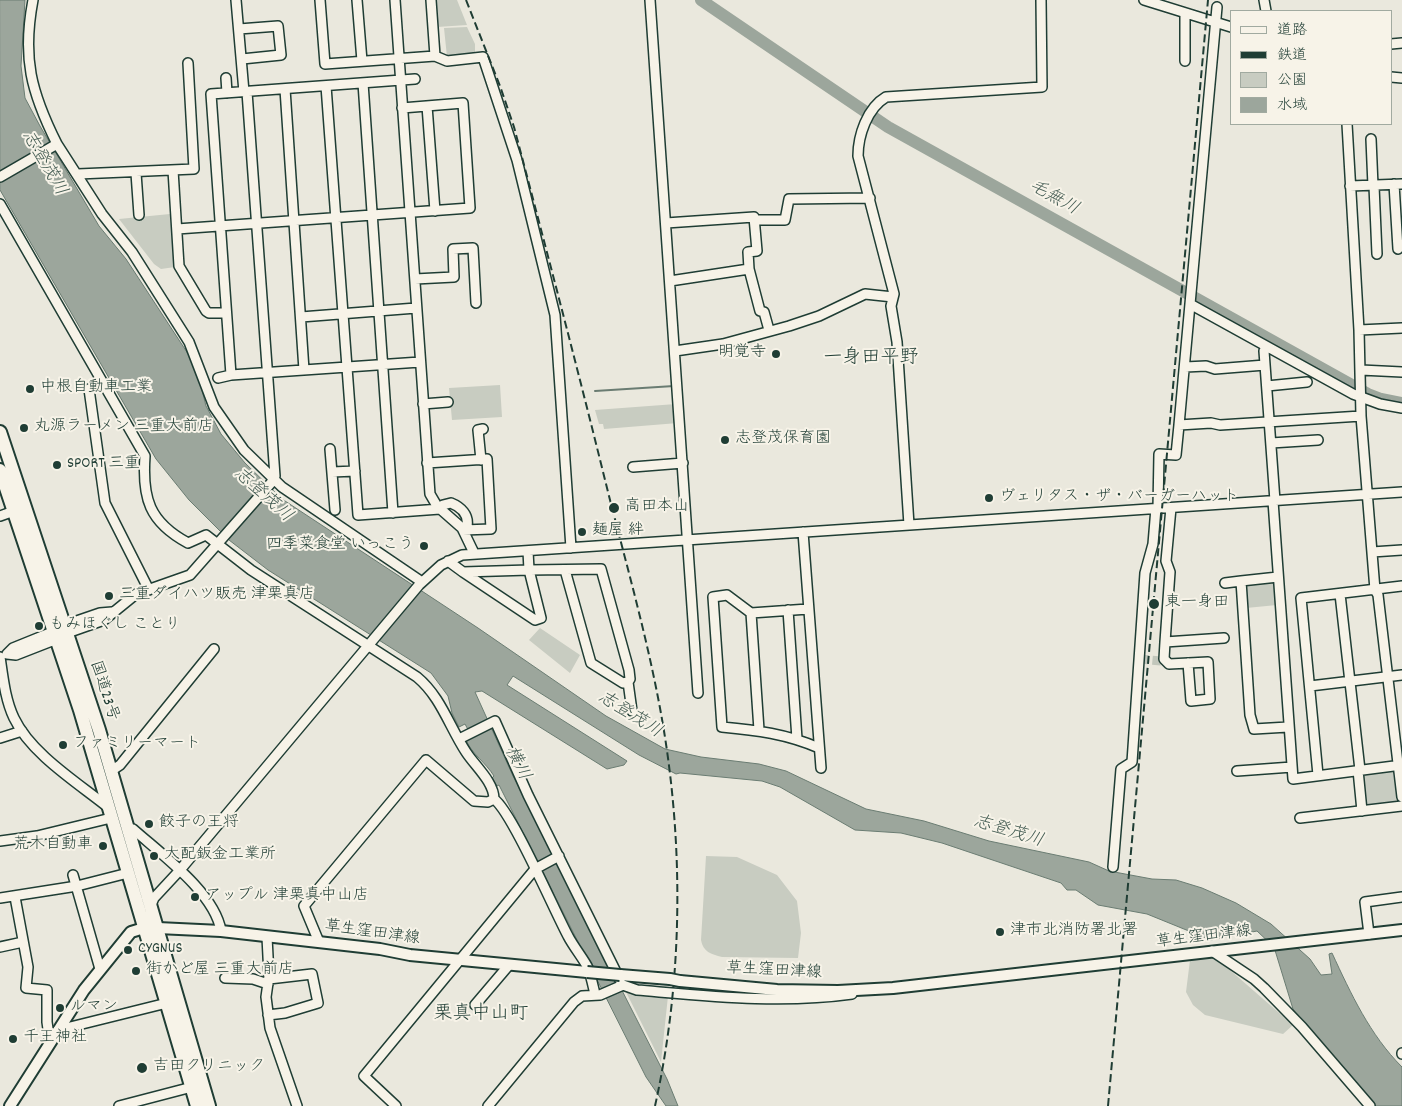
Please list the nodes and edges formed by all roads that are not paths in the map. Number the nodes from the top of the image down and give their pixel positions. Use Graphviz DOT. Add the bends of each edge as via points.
graph roads {
  1 [pos="33,0"];
  2 [pos="236,0"];
  3 [pos="320,0"];
  4 [pos="358,0"];
  5 [pos="395,0"];
  6 [pos="431,0"];
  7 [pos="650,0"];
  8 [pos="1041,0"];
  9 [pos="1144,0"];
  10 [pos="1217,7"];
  11 [pos="1185,14"];
  12 [pos="1215,22"];
  13 [pos="1230,27"];
  14 [pos="239,29"];
  15 [pos="435,56"];
  16 [pos="242,59"];
  17 [pos="399,59"];
  18 [pos="362,61"];
  19 [pos="1185,61"];
  20 [pos="188,63"];
  21 [pos="226,78"];
  22 [pos="401,80"];
  23 [pos="415,80"];
  24 [pos="363,84"];
  25 [pos="326,86"];
  26 [pos="285,89"];
  27 [pos="246,92"];
  28 [pos="227,93"];
  29 [pos="427,106"];
  30 [pos="402,108"];
  31 [pos="1347,125"];
  32 [pos="1371,139"];
  33 [pos="56,145"];
  34 [pos="173,170"];
  35 [pos="136,172"];
  36 [pos="78,174"];
  37 [pos="0,177"];
  38 [pos="1398,184"];
  39 [pos="1350,186"];
  40 [pos="1374,186"];
  41 [pos="870,198"];
  42 [pos="0,204"];
  43 [pos="435,211"];
  44 [pos="410,212"];
  45 [pos="139,214"];
  46 [pos="373,215"];
  47 [pos="335,218"];
  48 [pos="755,220"];
  49 [pos="294,221"];
  50 [pos="257,223"];
  51 [pos="666,223"];
  52 [pos="220,226"];
  53 [pos="177,229"];
  54 [pos="1398,249"];
  55 [pos="1377,254"];
  56 [pos="749,269"];
  57 [pos="414,280"];
  58 [pos="670,281"];
  59 [pos="893,296"];
  60 [pos="476,303"];
  61 [pos="1190,303"];
  62 [pos="416,308"];
  63 [pos="379,311"];
  64 [pos="226,313"];
  65 [pos="342,314"];
  66 [pos="301,317"];
  67 [pos="1402,328"];
  68 [pos="769,330"];
  69 [pos="1359,330"];
  70 [pos="675,351"];
  71 [pos="1264,351"];
  72 [pos="420,362"];
  73 [pos="383,365"];
  74 [pos="1265,365"];
  75 [pos="347,367"];
  76 [pos="1185,367"];
  77 [pos="304,370"];
  78 [pos="1361,370"];
  79 [pos="1402,372"];
  80 [pos="267,373"];
  81 [pos="231,375"];
  82 [pos="218,378"];
  83 [pos="1307,382"];
  84 [pos="1267,386"];
  85 [pos="89,389"];
  86 [pos="1361,397"];
  87 [pos="448,402"];
  88 [pos="423,404"];
  89 [pos="1402,408"];
  90 [pos="1361,416"];
  91 [pos="1269,421"];
  92 [pos="1179,425"];
  93 [pos="0,432"];
  94 [pos="477,434"];
  95 [pos="1318,440"];
  96 [pos="1271,443"];
  97 [pos="330,448"];
  98 [pos="481,460"];
  99 [pos="427,463"];
  100 [pos="683,463"];
  101 [pos="634,467"];
  102 [pos="0,470"];
  103 [pos="355,471"];
  104 [pos="332,472"];
  105 [pos="272,481"];
  106 [pos="1402,492"];
  107 [pos="1367,494"];
  108 [pos="1274,501"];
  109 [pos="1157,508"];
  110 [pos="1171,508"];
  111 [pos="440,509"];
  112 [pos="335,510"];
  113 [pos="14,511"];
  114 [pos="394,513"];
  115 [pos="0,516"];
  116 [pos="909,525"];
  117 [pos="463,530"];
  118 [pos="803,532"];
  119 [pos="688,540"];
  120 [pos="217,544"];
  121 [pos="571,548"];
  122 [pos="1402,550"];
  123 [pos="528,551"];
  124 [pos="1372,552"];
  125 [pos="474,553"];
  126 [pos="1150,560"];
  127 [pos="448,561"];
  128 [pos="1166,561"];
  129 [pos="529,570"];
  130 [pos="565,570"];
  131 [pos="464,572"];
  132 [pos="1278,577"];
  133 [pos="1240,581"];
  134 [pos="1225,582"];
  135 [pos="420,583"];
  136 [pos="1402,586"];
  137 [pos="149,590"];
  138 [pos="1376,590"];
  139 [pos="1340,594"];
  140 [pos="808,609"];
  141 [pos="788,610"];
  142 [pos="751,613"];
  143 [pos="61,632"];
  144 [pos="1224,638"];
  145 [pos="1165,642"];
  146 [pos="369,644"];
  147 [pos="214,649"];
  148 [pos="2,656"];
  149 [pos="1188,663"];
  150 [pos="1,669"];
  151 [pos="1402,675"];
  152 [pos="1388,677"];
  153 [pos="1350,681"];
  154 [pos="628,682"];
  155 [pos="1310,686"];
  156 [pos="698,693"];
  157 [pos="3,698"];
  158 [pos="632,711"];
  159 [pos="1288,727"];
  160 [pos="759,730"];
  161 [pos="22,731"];
  162 [pos="0,738"];
  163 [pos="459,739"];
  164 [pos="797,739"];
  165 [pos="818,748"];
  166 [pos="1400,765"];
  167 [pos="1292,767"];
  168 [pos="821,768"];
  169 [pos="1359,770"];
  170 [pos="111,771"];
  171 [pos="1236,771"];
  172 [pos="1318,775"];
  173 [pos="1402,797"];
  174 [pos="494,799"];
  175 [pos="1402,806"];
  176 [pos="1362,811"];
  177 [pos="110,813"];
  178 [pos="1300,818"];
  179 [pos="134,829"];
  180 [pos="0,842"];
  181 [pos="559,856"];
  182 [pos="1113,867"];
  183 [pos="534,869"];
  184 [pos="180,870"];
  185 [pos="128,873"];
  186 [pos="73,876"];
  187 [pos="76,886"];
  188 [pos="1402,897"];
  189 [pos="0,898"];
  190 [pos="15,898"];
  191 [pos="151,905"];
  192 [pos="144,928"];
  193 [pos="158,928"];
  194 [pos="1402,930"];
  195 [pos="221,931"];
  196 [pos="1369,934"];
  197 [pos="267,937"];
  198 [pos="23,942"];
  199 [pos="319,942"];
  200 [pos="0,947"];
  201 [pos="1212,951"];
  202 [pos="461,960"];
  203 [pos="509,965"];
  204 [pos="100,969"];
  205 [pos="225,978"];
  206 [pos="268,981"];
  207 [pos="621,982"];
  208 [pos="856,990"];
  209 [pos="597,995"];
  210 [pos="167,1003"];
  211 [pos="475,1005"];
  212 [pos="268,1015"];
  213 [pos="58,1030"];
  214 [pos="50,1043"];
  215 [pos="192,1087"];
  216 [pos="10,1106"];
  217 [pos="120,1106"];
  218 [pos="197,1106"];
  219 [pos="209,1106"];
  220 [pos="297,1106"];
  221 [pos="396,1106"];
  222 [pos="488,1106"];
  223 [pos="1370,1106"];
  1 -- 33 [label="street" via="28,45 31,82"];
  2 -- 14 [label="street"];
  3 -- 18 [label="street" via="325,64"];
  4 -- 18 [label="street"];
  5 -- 17 [label="street"];
  6 -- 15 [label="street"];
  7 -- 51 [label="street"];
  8 -- 41 [label="street" via="1042,87 883,99 861,131 858,156"];
  9 -- 11 [label="street"];
  10 -- 12 [label="street"];
  11 -- 12 [label="street"];
  11 -- 19 [label="street"];
  12 -- 13 [label="street"];
  12 -- 61 [label="street"];
  14 -- 16 [label="street"];
  14 -- 16 [label="street" via="278,26 281,56"];
  15 -- 17 [label="street"];
  15 -- 121 [label="street" via="447,61 483,57 517,160 555,315"];
  16 -- 27 [label="street"];
  17 -- 18 [label="street"];
  17 -- 22 [label="street"];
  20 -- 34 [label="street" via="194,169"];
  21 -- 28 [label="street"];
  22 -- 23 [label="street"];
  22 -- 24 [label="street"];
  22 -- 30 [label="street"];
  24 -- 25 [label="street"];
  24 -- 46 [label="street"];
  25 -- 26 [label="street"];
  25 -- 47 [label="street"];
  26 -- 27 [label="street"];
  26 -- 49 [label="street"];
  27 -- 28 [label="street"];
  27 -- 50 [label="street"];
  28 -- 52 [label="street" via="211,94"];
  29 -- 30 [label="street"];
  29 -- 43 [label="street"];
  29 -- 43 [label="street" via="463,103 464,112 470,208"];
  30 -- 44 [label="street"];
  31 -- 39 [label="street"];
  32 -- 40 [label="street"];
  33 -- 36 [label="street"];
  33 -- 37 [label="street"];
  34 -- 35 [label="street"];
  34 -- 53 [label="street"];
  35 -- 36 [label="street"];
  35 -- 45 [label="street"];
  36 -- 105 [label="street" via="189,342 220,417"];
  38 -- 40 [label="street"];
  38 -- 54 [label="street"];
  39 -- 40 [label="street"];
  39 -- 69 [label="street"];
  40 -- 55 [label="street"];
  41 -- 48 [label="street" via="789,199 785,220"];
  41 -- 59 [label="street"];
  42 -- 120 [label="street" via="144,456 147,495 157,521 188,543 206,535"];
  43 -- 44 [label="street"];
  44 -- 46 [label="street"];
  44 -- 57 [label="street"];
  46 -- 47 [label="street"];
  46 -- 63 [label="street"];
  47 -- 49 [label="street"];
  47 -- 65 [label="street"];
  48 -- 51 [label="street" via="754,217"];
  48 -- 56 [label="street" via="757,250 748,252"];
  49 -- 50 [label="street"];
  49 -- 66 [label="street"];
  50 -- 52 [label="street"];
  50 -- 80 [label="street"];
  51 -- 58 [label="street"];
  52 -- 53 [label="street"];
  52 -- 64 [label="street"];
  53 -- 64 [label="street" via="179,266 206,310 209,313"];
  56 -- 58 [label="street"];
  56 -- 68 [label="street" via="760,311 764,312"];
  57 -- 60 [label="street" via="454,276 453,250 473,248"];
  57 -- 62 [label="street"];
  58 -- 70 [label="street"];
  59 -- 68 [label="street" via="865,294 819,316"];
  59 -- 116 [label="street" via="891,306 897,342"];
  61 -- 76 [label="street"];
  61 -- 86 [label="street"];
  62 -- 63 [label="street"];
  62 -- 72 [label="street"];
  63 -- 65 [label="street"];
  63 -- 73 [label="street"];
  64 -- 81 [label="street"];
  65 -- 66 [label="street"];
  65 -- 75 [label="street"];
  66 -- 77 [label="street"];
  67 -- 69 [label="street"];
  68 -- 70 [label="street" via="723,344"];
  69 -- 78 [label="street"];
  70 -- 100 [label="street"];
  71 -- 74 [label="street"];
  72 -- 73 [label="street"];
  72 -- 88 [label="street"];
  73 -- 75 [label="street"];
  73 -- 114 [label="street"];
  74 -- 76 [label="street" via="1215,369"];
  74 -- 84 [label="street"];
  75 -- 77 [label="street"];
  75 -- 103 [label="street"];
  76 -- 92 [label="street"];
  77 -- 80 [label="street"];
  78 -- 79 [label="street"];
  78 -- 86 [label="street"];
  80 -- 81 [label="street"];
  80 -- 105 [label="street" via="275,476"];
  81 -- 82 [label="street"];
  83 -- 84 [label="street"];
  84 -- 91 [label="street"];
  85 -- 137 [label="street" via="105,503"];
  86 -- 89 [label="street"];
  86 -- 90 [label="street"];
  87 -- 88 [label="street"];
  88 -- 99 [label="street"];
  90 -- 91 [label="street"];
  90 -- 107 [label="street"];
  91 -- 92 [label="street"];
  91 -- 96 [label="street"];
  92 -- 109 [label="street" via="1176,455 1159,454"];
  93 -- 143 [label="highway, 国道23号"];
  94 -- 98 [label="street"];
  95 -- 96 [label="street"];
  96 -- 108 [label="street"];
  97 -- 104 [label="street"];
  98 -- 99 [label="street"];
  98 -- 117 [label="street" via="487,460 491,529"];
  99 -- 111 [label="street" via="430,494"];
  100 -- 101 [label="street"];
  100 -- 119 [label="street"];
  102 -- 113 [label="highway, 国道23号"];
  103 -- 104 [label="street"];
  103 -- 114 [label="street" via="358,515"];
  104 -- 112 [label="street"];
  105 -- 120 [label="street"];
  105 -- 135 [label="street"];
  106 -- 107 [label="street"];
  107 -- 108 [label="street"];
  107 -- 124 [label="street"];
  108 -- 110 [label="street"];
  108 -- 132 [label="street"];
  109 -- 110 [label="street"];
  109 -- 116 [label="street"];
  109 -- 126 [label="street"];
  110 -- 128 [label="street"];
  111 -- 114 [label="street"];
  111 -- 117 [label="street"];
  111 -- 117 [label="street" via="447,503 461,509 468,523"];
  113 -- 115 [label="street"];
  113 -- 143 [label="highway, 国道23号"];
  116 -- 118 [label="street"];
  117 -- 125 [label="street"];
  118 -- 119 [label="street"];
  118 -- 140 [label="street"];
  119 -- 121 [label="street"];
  119 -- 156 [label="street"];
  120 -- 137 [label="street" via="190,575"];
  120 -- 146 [label="street" via="251,570"];
  121 -- 123 [label="street"];
  122 -- 124 [label="street"];
  123 -- 125 [label="street"];
  123 -- 129 [label="street"];
  124 -- 138 [label="street"];
  125 -- 127 [label="street"];
  126 -- 128 [label="street"];
  126 -- 182 [label="street" via="1146,573 1132,762 1121,769"];
  127 -- 131 [label="street"];
  127 -- 135 [label="street"];
  128 -- 145 [label="street" via="1170,572"];
  129 -- 130 [label="street"];
  129 -- 131 [label="street"];
  129 -- 131 [label="street" via="542,618 535,620"];
  130 -- 154 [label="street" via="591,663 623,683"];
  130 -- 154 [label="street" via="601,569 628,670"];
  132 -- 133 [label="street"];
  132 -- 159 [label="street"];
  133 -- 134 [label="street"];
  133 -- 159 [label="street" via="1250,715 1254,729"];
  135 -- 146 [label="street"];
  136 -- 138 [label="street"];
  137 -- 143 [label="street" via="136,594 112,612 100,613"];
  138 -- 139 [label="street"];
  138 -- 152 [label="street"];
  139 -- 153 [label="street"];
  139 -- 155 [label="street" via="1301,598"];
  140 -- 141 [label="street"];
  140 -- 165 [label="street"];
  141 -- 142 [label="street"];
  141 -- 164 [label="street"];
  142 -- 160 [label="street"];
  142 -- 160 [label="street" via="727,596 713,597 722,727"];
  143 -- 148 [label="street" via="16,655"];
  143 -- 170 [label="highway, 国道23号"];
  143 -- 177 [label="highway, 国道23号"];
  144 -- 145 [label="street"];
  145 -- 149 [label="street" via="1162,660 1169,664"];
  146 -- 163 [label="street" via="428,686"];
  146 -- 184 [label="street"];
  147 -- 170 [label="street" via="120,765"];
  148 -- 150 [label="street"];
  149 -- 149 [label="street" via="1208,662 1210,699 1191,701"];
  150 -- 157 [label="street"];
  151 -- 152 [label="street"];
  152 -- 153 [label="street"];
  152 -- 166 [label="street"];
  153 -- 155 [label="street"];
  153 -- 169 [label="street"];
  154 -- 158 [label="street"];
  155 -- 172 [label="street"];
  157 -- 161 [label="street"];
  159 -- 167 [label="street"];
  160 -- 164 [label="street"];
  161 -- 162 [label="street"];
  161 -- 177 [label="street" via="33,746"];
  163 -- 174 [label="street" via="486,780"];
  163 -- 181 [label="street" via="495,721"];
  164 -- 165 [label="street"];
  165 -- 168 [label="street"];
  166 -- 169 [label="street"];
  166 -- 173 [label="street"];
  167 -- 171 [label="street"];
  167 -- 172 [label="street" via="1293,779"];
  169 -- 172 [label="street"];
  169 -- 176 [label="street"];
  170 -- 191 [label="highway, 国道23号"];
  174 -- 183 [label="street"];
  174 -- 199 [label="street" via="474,801 426,760 304,906"];
  175 -- 176 [label="street"];
  176 -- 178 [label="street"];
  177 -- 180 [label="street" via="38,836"];
  177 -- 185 [label="highway, 国道23号"];
  179 -- 184 [label="street"];
  181 -- 183 [label="street"];
  181 -- 207 [label="street"];
  183 -- 202 [label="street"];
  183 -- 209 [label="street" via="587,967"];
  184 -- 191 [label="street"];
  184 -- 195 [label="street" via="211,906"];
  185 -- 187 [label="street"];
  185 -- 192 [label="highway, 国道23号"];
  186 -- 187 [label="street"];
  187 -- 190 [label="street"];
  187 -- 204 [label="street"];
  188 -- 196 [label="street" via="1365,902"];
  189 -- 190 [label="street"];
  190 -- 198 [label="street"];
  191 -- 193 [label="highway, 国道23号"];
  192 -- 193 [label="main road, 草生窪田津線"];
  192 -- 204 [label="main road" via="130,932"];
  192 -- 210 [label="highway, 国道23号"];
  193 -- 195 [label="main road, 草生窪田津線"];
  193 -- 219 [label="highway, 国道23号"];
  194 -- 196 [label="main road, 草生窪田津線"];
  195 -- 197 [label="main road, 草生窪田津線"];
  196 -- 201 [label="main road, 草生窪田津線"];
  197 -- 199 [label="main road, 草生窪田津線"];
  197 -- 206 [label="street"];
  198 -- 200 [label="street"];
  198 -- 214 [label="street" via="28,967 26,988 47,990"];
  199 -- 202 [label="main road, 草生窪田津線"];
  201 -- 208 [label="main road, 草生窪田津線"];
  201 -- 223 [label="street" via="1264,988"];
  202 -- 203 [label="main road, 草生窪田津線"];
  202 -- 221 [label="street" via="364,1076"];
  203 -- 207 [label="main road, 草生窪田津線, bridge" via="587,972"];
  203 -- 211 [label="street"];
  204 -- 213 [label="main road"];
  205 -- 206 [label="street"];
  206 -- 212 [label="street"];
  206 -- 212 [label="street" via="312,974 318,1003"];
  207 -- 208 [label="main road, 草生窪田津線" via="675,980 777,990"];
  207 -- 208 [label="street" via="637,990 730,998 835,997 854,994"];
  207 -- 209 [label="street"];
  209 -- 222 [label="street" via="582,996 574,1002"];
  210 -- 213 [label="street"];
  210 -- 215 [label="highway, 国道23号"];
  212 -- 220 [label="street" via="271,1037"];
  213 -- 214 [label="main road"];
  214 -- 216 [label="main road"];
  215 -- 217 [label="street"];
  215 -- 218 [label="highway, 国道23号"];
}
